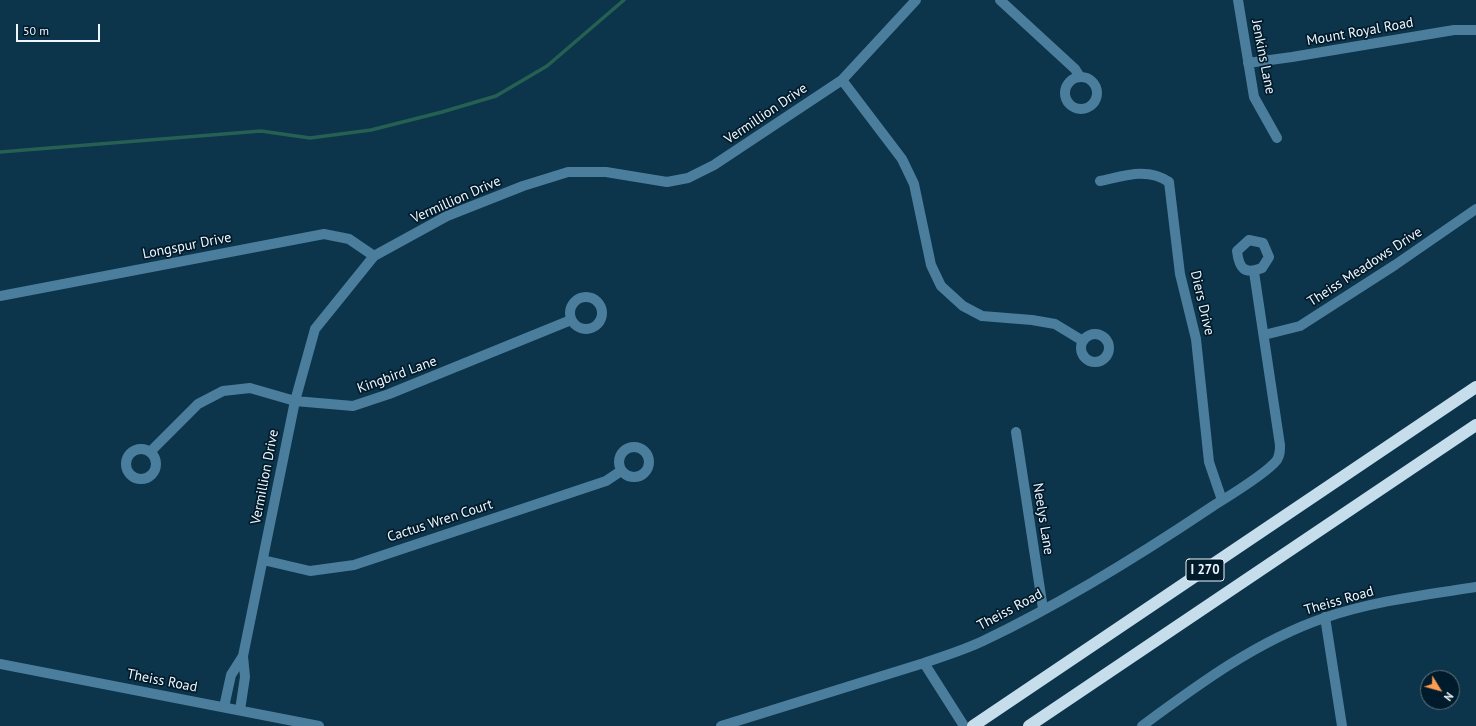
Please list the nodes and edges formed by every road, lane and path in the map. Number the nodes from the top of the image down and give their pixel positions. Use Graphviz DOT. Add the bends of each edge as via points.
graph roads {
  1 [pos="916,0"];
  2 [pos="1000,0"];
  3 [pos="1238,0"];
  4 [pos="1476,30"];
  5 [pos="1248,63"];
  6 [pos="1080,77"];
  7 [pos="842,80"];
  8 [pos="1277,138"];
  9 [pos="1100,181"];
  10 [pos="1476,209"];
  11 [pos="374,256"];
  12 [pos="1254,272"];
  13 [pos="0,296"];
  14 [pos="571,320"];
  15 [pos="1264,335"];
  16 [pos="1083,341"];
  17 [pos="1476,387"];
  18 [pos="295,401"];
  19 [pos="1476,425"];
  20 [pos="1016,432"];
  21 [pos="151,451"];
  22 [pos="621,471"];
  23 [pos="1222,500"];
  24 [pos="263,560"];
  25 [pos="1476,587"];
  26 [pos="1043,609"];
  27 [pos="1325,618"];
  28 [pos="243,656"];
  29 [pos="924,663"];
  30 [pos="0,664"];
  31 [pos="224,707"];
  32 [pos="240,710"];
  33 [pos="319,726"];
  34 [pos="721,726"];
  35 [pos="964,726"];
  36 [pos="973,726"];
  37 [pos="1029,726"];
  38 [pos="1142,726"];
  39 [pos="1342,726"];
  1 -- 7 [label="street, Vermillion Drive"];
  2 -- 6 [label="street" via="1075,69"];
  3 -- 5 [label="street, Jenkins Lane"];
  4 -- 5 [label="street, Mount Royal Road" via="1454,30"];
  5 -- 8 [label="street, Jenkins Lane" via="1254,97"];
  7 -- 11 [label="street, Vermillion Drive" via="714,166 688,178 667,182 606,172 568,172 523,186 447,216"];
  7 -- 16 [label="street" via="902,159 914,184 931,265 941,286 963,306 982,316 1055,324"];
  9 -- 23 [label="street, Diers Drive" via="1156,174 1169,182 1180,274 1196,339 1210,462"];
  10 -- 15 [label="street, Theiss Meadows Drive" via="1395,266 1300,326"];
  11 -- 13 [label="street, Longspur Drive" via="348,239 324,234"];
  11 -- 18 [label="street, Vermillion Drive" via="314,328"];
  12 -- 15 [label="street"];
  14 -- 18 [label="street, Kingbird Lane" via="390,394 353,406"];
  15 -- 23 [label="street, Theiss Road" via="1280,454 1270,466"];
  17 -- 36 [label="highway, I 270"];
  18 -- 21 [label="street, Kingbird Lane" via="250,388 223,391 198,404"];
  18 -- 24 [label="street, Vermillion Drive"];
  19 -- 37 [label="highway, I 270"];
  20 -- 26 [label="street, Neelys Lane"];
  22 -- 24 [label="street, Cactus Wren Court" via="606,481 354,565 310,572"];
  23 -- 26 [label="street, Theiss Road" via="1156,544"];
  24 -- 28 [label="street, Vermillion Drive"];
  25 -- 27 [label="street, Theiss Road" via="1378,603"];
  26 -- 29 [label="street, Theiss Road" via="966,648"];
  27 -- 38 [label="street, Theiss Road" via="1281,635 1241,657"];
  27 -- 39 [label="street"];
  28 -- 31 [label="street, Vermillion Drive" via="231,675"];
  28 -- 32 [label="street, Vermillion Drive" via="245,677"];
  29 -- 34 [label="street, Theiss Road"];
  29 -- 35 [label="street"];
  30 -- 31 [label="street, Theiss Road"];
  31 -- 32 [label="street, Theiss Road"];
  32 -- 33 [label="street, Theiss Road"];
}
